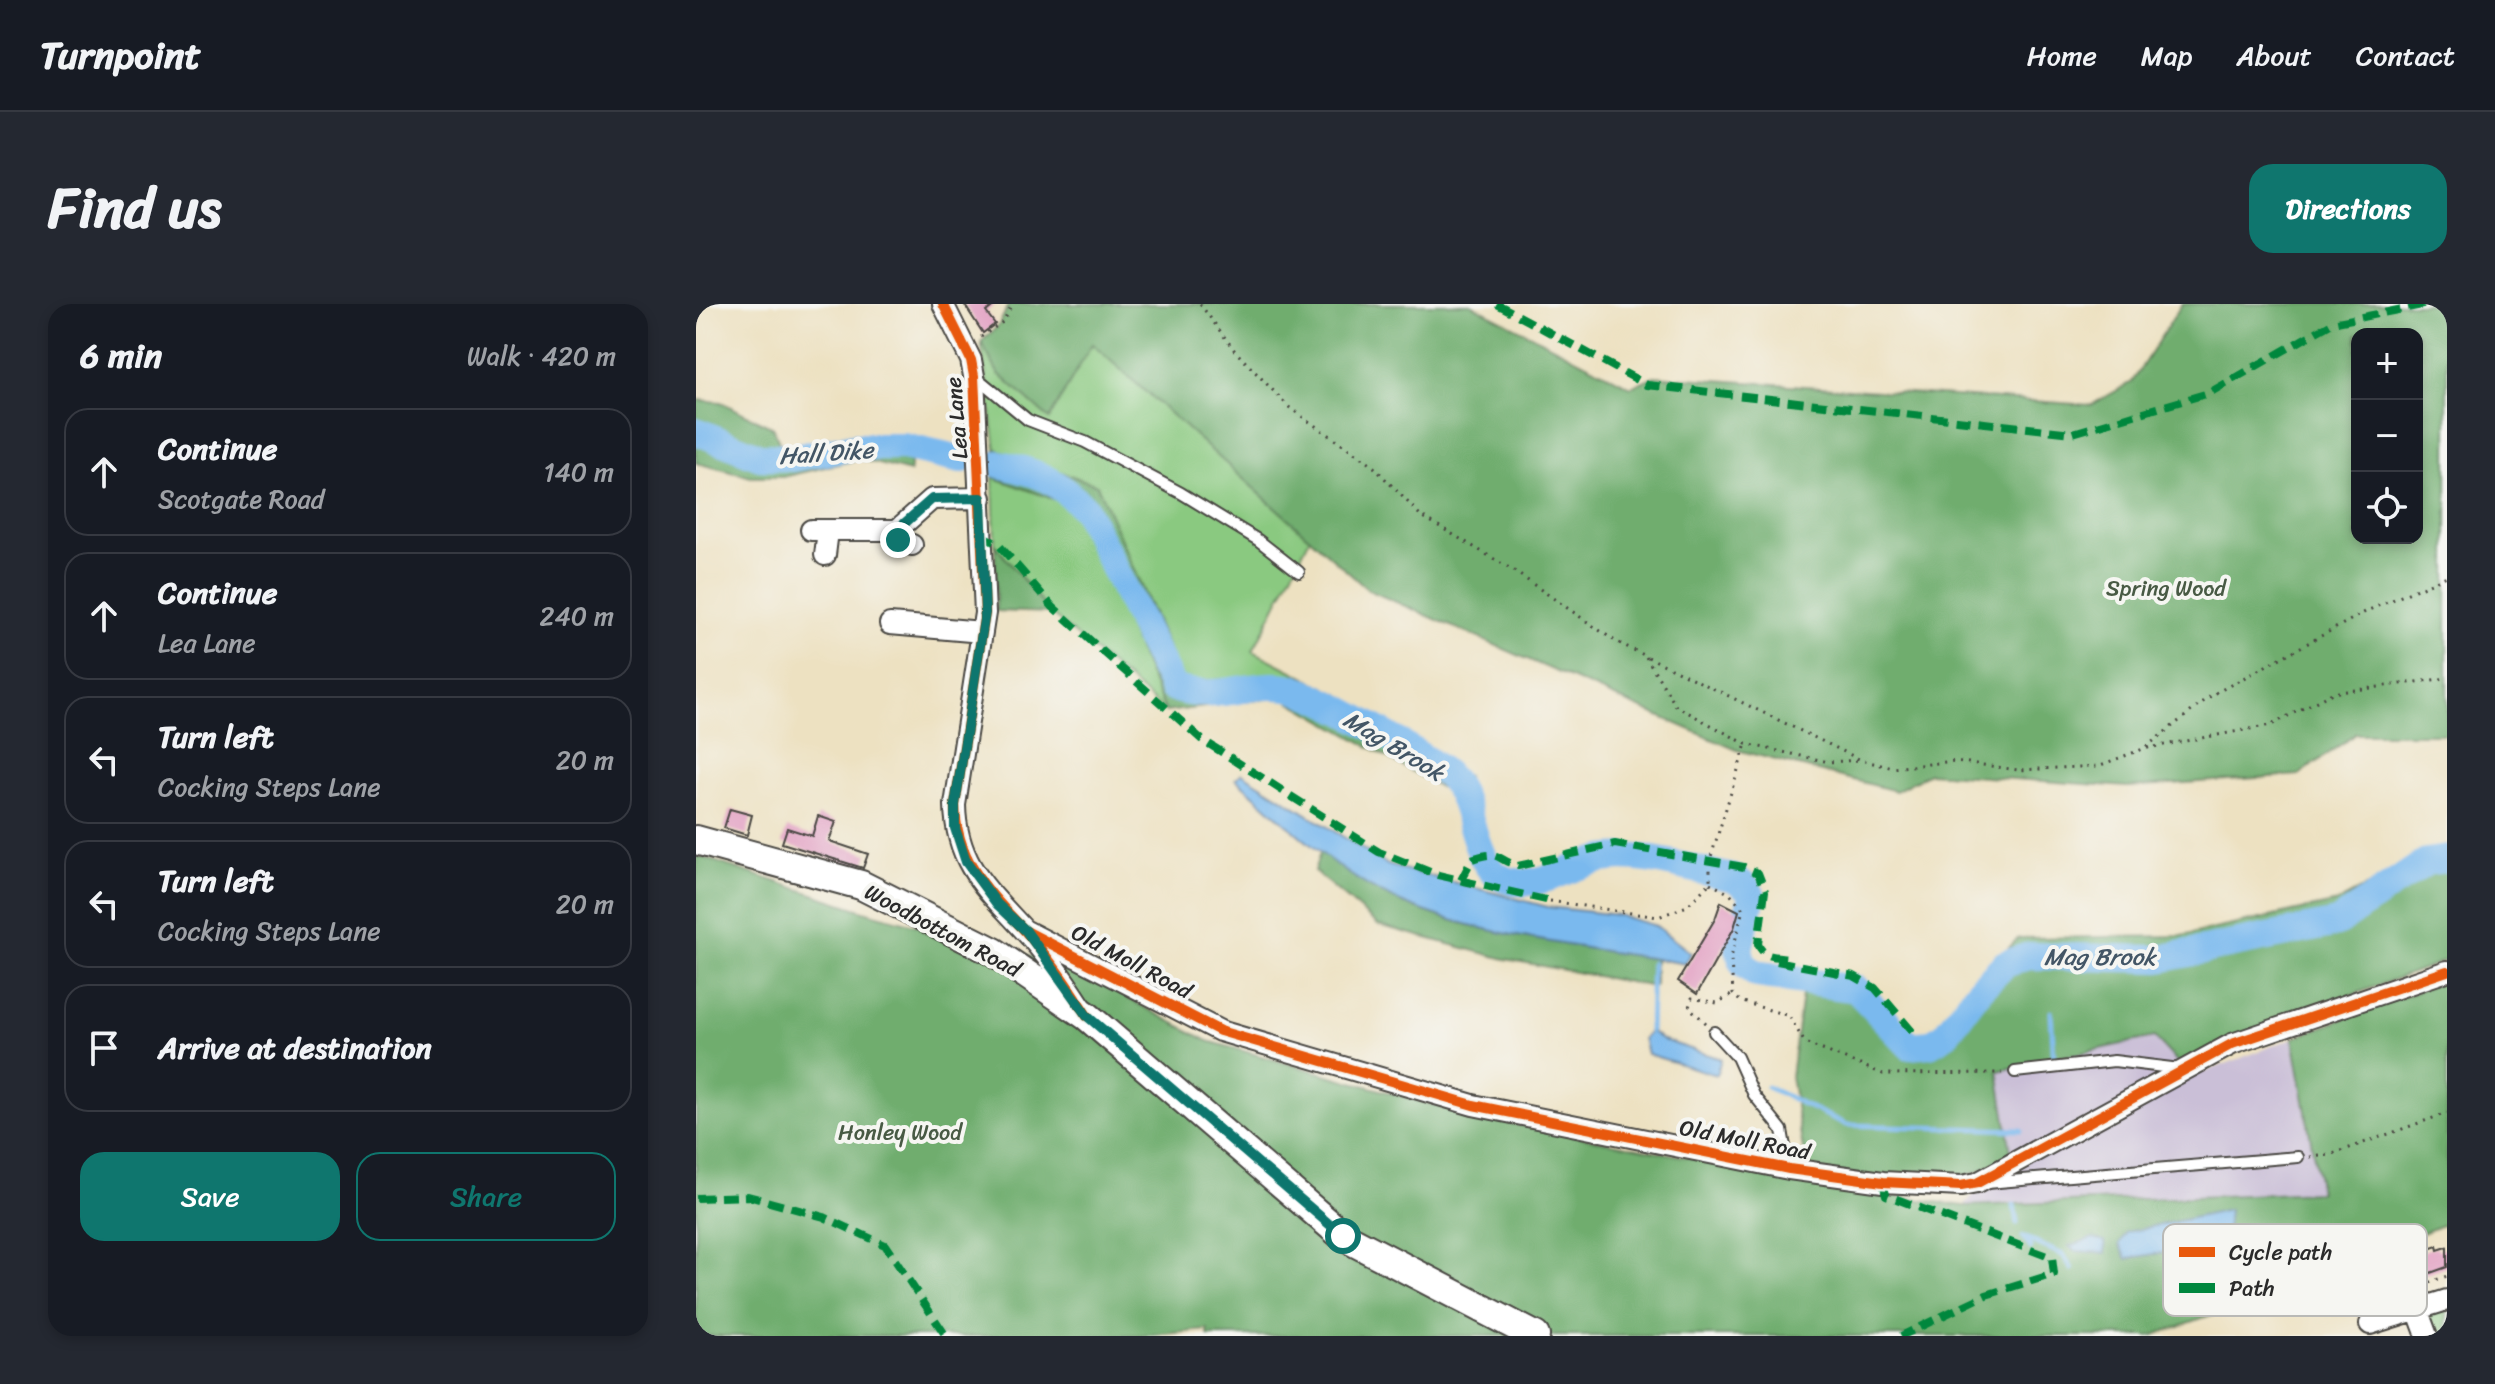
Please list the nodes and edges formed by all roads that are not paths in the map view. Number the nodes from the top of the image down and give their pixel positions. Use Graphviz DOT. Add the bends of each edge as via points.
graph roads {
  1 [pos="943,304"];
  2 [pos="974,376"];
  3 [pos="981,498"];
  4 [pos="825,555"];
  5 [pos="1299,572"];
  6 [pos="890,624"];
  7 [pos="982,632"];
  8 [pos="696,840"];
  9 [pos="1026,931"];
  10 [pos="2447,971"];
  11 [pos="1087,1016"];
  12 [pos="1714,1032"];
  13 [pos="2181,1069"];
  14 [pos="2015,1072"];
  15 [pos="2298,1157"];
  16 [pos="1789,1169"];
  17 [pos="1977,1183"];
  18 [pos="2447,1300"];
  19 [pos="2427,1306"];
  20 [pos="2395,1316"];
  21 [pos="2420,1316"];
  22 [pos="2370,1324"];
  23 [pos="1535,1336"];
  24 [pos="2427,1336"];
  1 -- 2 [label="street, Lea Lane"];
  2 -- 3 [label="street, Lea Lane"];
  2 -- 5 [label="lane" via="1028,420 1085,442 1181,493"];
  3 -- 4 [label="street" via="932,499 904,537 820,531"];
  3 -- 7 [label="street, Lea Lane"];
  6 -- 7 [label="street"];
  7 -- 9 [label="street, Lea Lane" via="955,828 966,862 997,904"];
  8 -- 11 [label="street, Woodbottom Road" via="861,885 994,952"];
  9 -- 11 [label="street, Lea Lane"];
  9 -- 16 [label="street, Old Moll Road" via="1220,1031 1473,1105"];
  10 -- 13 [label="street, Old Moll Road" via="2232,1044"];
  11 -- 23 [label="street, Woodbottom Road" via="1343,1236"];
  12 -- 16 [label="lane" via="1737,1057 1754,1095 1782,1130"];
  13 -- 14 [label="lane" via="2114,1061"];
  13 -- 17 [label="street, Old Moll Road"];
  15 -- 17 [label="lane"];
  16 -- 17 [label="street, Old Moll Road" via="1883,1182"];
  18 -- 19 [label="street"];
  20 -- 22 [label="street"];
  21 -- 24 [label="street"];
}
